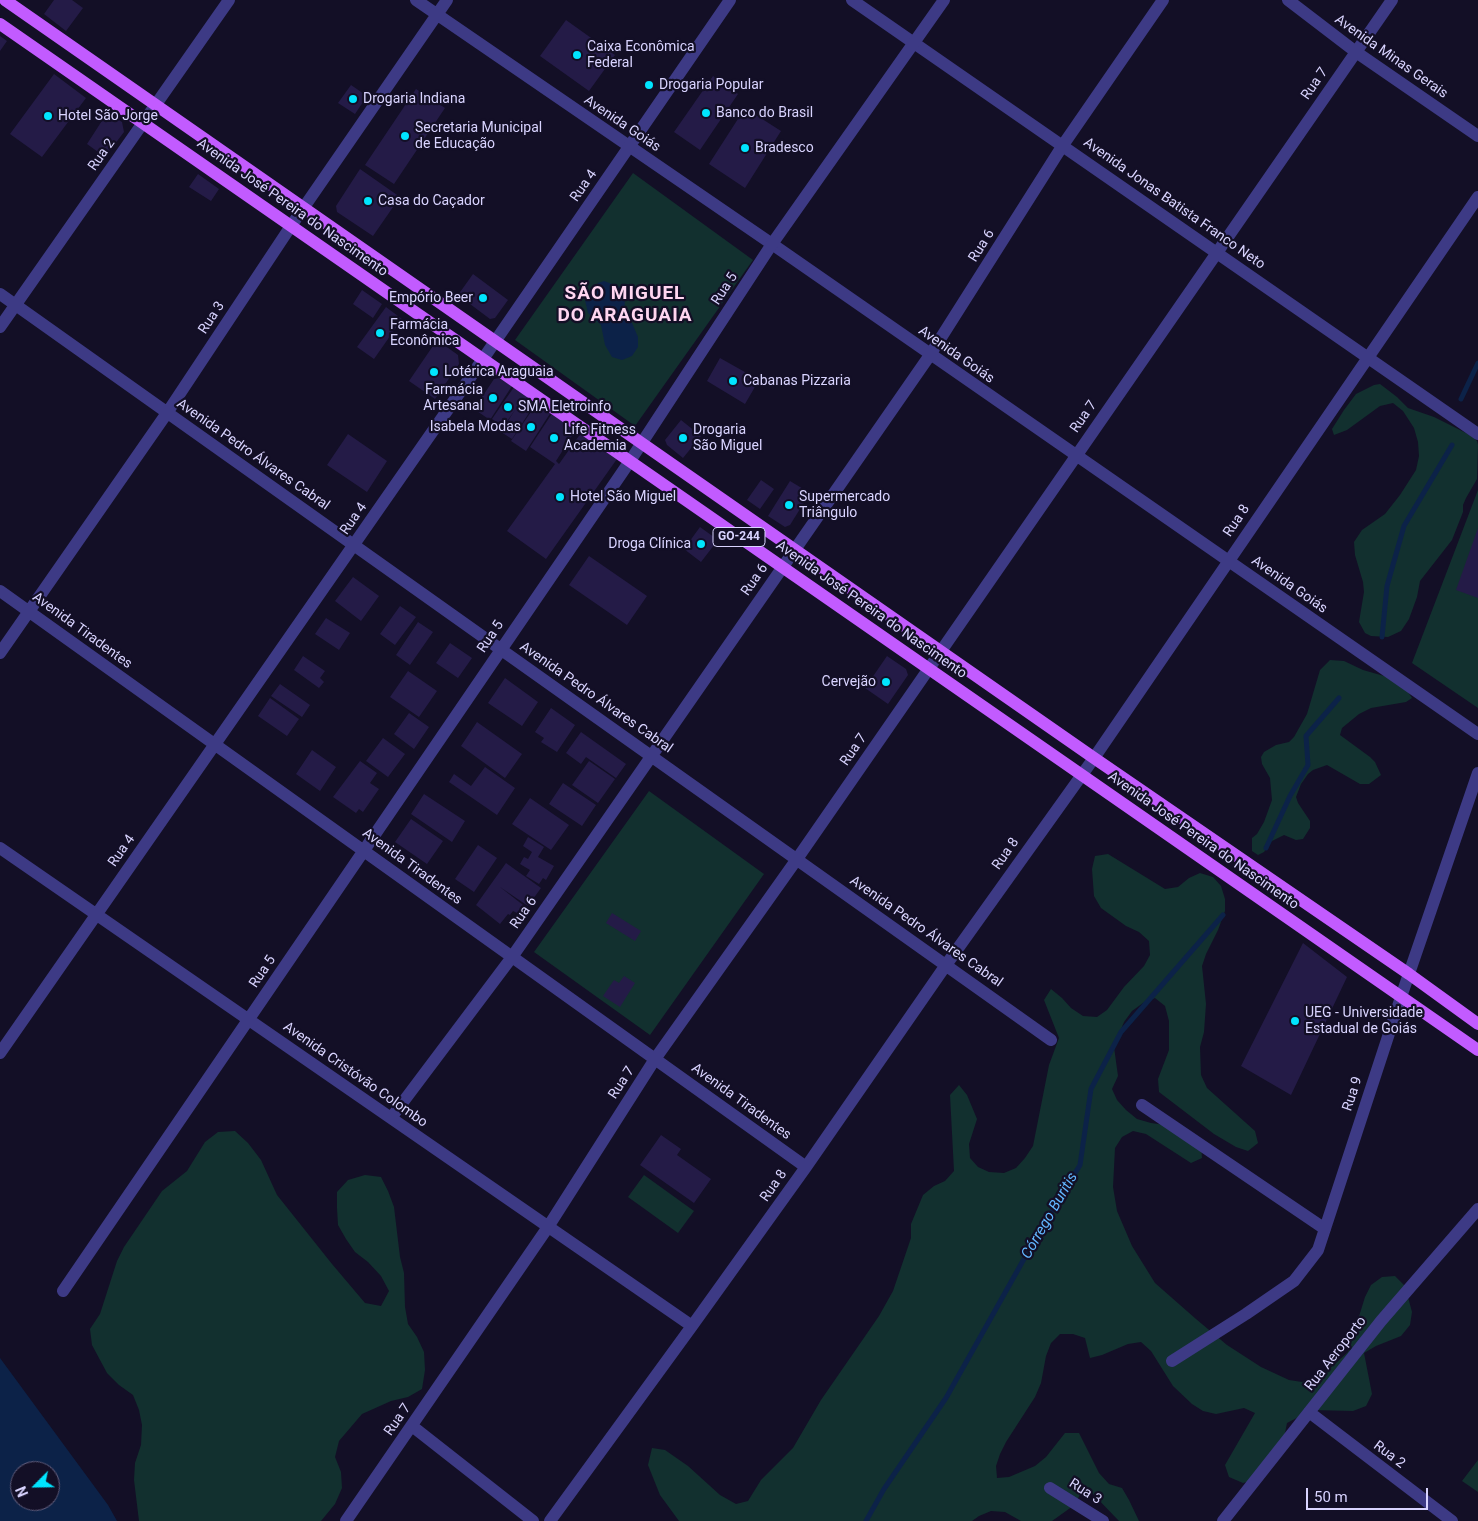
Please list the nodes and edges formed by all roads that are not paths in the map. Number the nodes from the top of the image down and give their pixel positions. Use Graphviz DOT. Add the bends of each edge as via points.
graph roads {
  1 [pos="5,0"];
  2 [pos="229,0"];
  3 [pos="416,0"];
  4 [pos="447,0"];
  5 [pos="730,0"];
  6 [pos="852,0"];
  7 [pos="944,0"];
  8 [pos="1163,0"];
  9 [pos="1288,0"];
  10 [pos="1392,0"];
  11 [pos="437,14"];
  12 [pos="0,24"];
  13 [pos="913,43"];
  14 [pos="1356,52"];
  15 [pos="156,105"];
  16 [pos="143,123"];
  17 [pos="1478,136"];
  18 [pos="1063,145"];
  19 [pos="629,147"];
  20 [pos="1478,197"];
  21 [pos="304,208"];
  22 [pos="291,226"];
  23 [pos="772,244"];
  24 [pos="1216,252"];
  25 [pos="0,294"];
  26 [pos="15,305"];
  27 [pos="0,327"];
  28 [pos="495,342"];
  29 [pos="930,355"];
  30 [pos="1368,358"];
  31 [pos="483,359"];
  32 [pos="167,413"];
  33 [pos="1478,434"];
  34 [pos="642,444"];
  35 [pos="1076,456"];
  36 [pos="630,461"];
  37 [pos="354,545"];
  38 [pos="795,550"];
  39 [pos="1228,561"];
  40 [pos="783,567"];
  41 [pos="0,590"];
  42 [pos="28,611"];
  43 [pos="501,649"];
  44 [pos="940,651"];
  45 [pos="0,653"];
  46 [pos="928,668"];
  47 [pos="1478,734"];
  48 [pos="215,744"];
  49 [pos="651,756"];
  50 [pos="1094,758"];
  51 [pos="1478,773"];
  52 [pos="1081,775"];
  53 [pos="0,848"];
  54 [pos="363,851"];
  55 [pos="796,859"];
  56 [pos="1261,873"];
  57 [pos="1249,892"];
  58 [pos="96,914"];
  59 [pos="512,957"];
  60 [pos="946,965"];
  61 [pos="1409,974"];
  62 [pos="1401,997"];
  63 [pos="248,1019"];
  64 [pos="1478,1024"];
  65 [pos="1051,1040"];
  66 [pos="1478,1050"];
  67 [pos="0,1053"];
  68 [pos="655,1059"];
  69 [pos="1142,1105"];
  70 [pos="391,1118"];
  71 [pos="806,1167"];
  72 [pos="1478,1209"];
  73 [pos="548,1227"];
  74 [pos="1325,1229"];
  75 [pos="63,1291"];
  76 [pos="692,1326"];
  77 [pos="1172,1361"];
  78 [pos="1309,1412"];
  79 [pos="412,1426"];
  80 [pos="1050,1488"];
  81 [pos="346,1521"];
  82 [pos="533,1521"];
  83 [pos="550,1521"];
  84 [pos="1103,1521"];
  85 [pos="1223,1521"];
  86 [pos="1452,1521"];
  1 -- 15 [label="main road, Avenida José Pereira do Nascimento / GO-244"];
  2 -- 15 [label="street, Rua 2"];
  3 -- 11 [label="street, Avenida Goiás"];
  4 -- 11 [label="street, Rua 3"];
  5 -- 19 [label="street, Rua 4"];
  6 -- 13 [label="street, Avenida Jonas Batista Franco Neto"];
  7 -- 13 [label="street, Rua 5"];
  8 -- 18 [label="street, Rua 6"];
  9 -- 14 [label="street, Avenida Minas Gerais"];
  10 -- 14 [label="street, Rua 7"];
  11 -- 19 [label="street, Avenida Goiás"];
  11 -- 21 [label="street, Rua 3"];
  12 -- 16 [label="main road, Avenida José Pereira do Nascimento / GO-244"];
  13 -- 18 [label="street, Avenida Jonas Batista Franco Neto"];
  13 -- 23 [label="street, Rua 5"];
  14 -- 17 [label="street, Avenida Minas Gerais"];
  14 -- 24 [label="street, Rua 7"];
  15 -- 16 [label="street, Rua 2"];
  15 -- 21 [label="main road, Avenida José Pereira do Nascimento / GO-244"];
  16 -- 22 [label="main road, Avenida José Pereira do Nascimento / GO-244"];
  16 -- 26 [label="street, Rua 2"];
  18 -- 24 [label="street, Avenida Jonas Batista Franco Neto"];
  18 -- 29 [label="street, Rua 6"];
  19 -- 23 [label="street, Avenida Goiás"];
  19 -- 28 [label="street, Rua 4"];
  20 -- 30 [label="street, Rua 8"];
  21 -- 22 [label="street, Rua 3"];
  21 -- 28 [label="main road, Avenida José Pereira do Nascimento / GO-244"];
  22 -- 31 [label="main road, Avenida José Pereira do Nascimento / GO-244"];
  22 -- 32 [label="street, Rua 3"];
  23 -- 29 [label="street, Avenida Goiás"];
  23 -- 34 [label="street, Rua 5"];
  24 -- 30 [label="street, Avenida Jonas Batista Franco Neto"];
  24 -- 35 [label="street, Rua 7"];
  25 -- 26 [label="street, Avenida Pedro Álvares Cabral"];
  26 -- 27 [label="street, Rua 2"];
  26 -- 32 [label="street, Avenida Pedro Álvares Cabral"];
  28 -- 31 [label="street, Rua 4"];
  28 -- 34 [label="main road, Avenida José Pereira do Nascimento / GO-244"];
  29 -- 35 [label="street, Avenida Goiás"];
  29 -- 38 [label="street, Rua 6"];
  30 -- 33 [label="street, Avenida Jonas Batista Franco Neto"];
  30 -- 39 [label="street, Rua 8"];
  31 -- 36 [label="main road, Avenida José Pereira do Nascimento / GO-244"];
  31 -- 37 [label="street, Rua 4"];
  32 -- 37 [label="street, Avenida Pedro Álvares Cabral"];
  32 -- 42 [label="street, Rua 3"];
  34 -- 36 [label="street, Rua 5"];
  34 -- 38 [label="main road, Avenida José Pereira do Nascimento / GO-244"];
  35 -- 39 [label="street, Avenida Goiás"];
  35 -- 44 [label="street, Rua 7"];
  36 -- 40 [label="main road, Avenida José Pereira do Nascimento / GO-244"];
  36 -- 43 [label="street, Rua 5"];
  37 -- 43 [label="street, Avenida Pedro Álvares Cabral"];
  37 -- 48 [label="street, Rua 4"];
  38 -- 40 [label="street, Rua 6"];
  38 -- 44 [label="main road, Avenida José Pereira do Nascimento / GO-244"];
  39 -- 47 [label="street, Avenida Goiás"];
  39 -- 50 [label="street, Rua 8"];
  40 -- 46 [label="main road, Avenida José Pereira do Nascimento / GO-244"];
  40 -- 49 [label="street, Rua 6"];
  41 -- 42 [label="street, Avenida Tiradentes"];
  42 -- 45 [label="street, Rua 3"];
  42 -- 48 [label="street, Avenida Tiradentes"];
  43 -- 49 [label="street, Avenida Pedro Álvares Cabral"];
  43 -- 54 [label="street, Rua 5"];
  44 -- 46 [label="street, Rua 7"];
  44 -- 50 [label="main road, Avenida José Pereira do Nascimento / GO-244"];
  46 -- 52 [label="main road, Avenida José Pereira do Nascimento / GO-244"];
  46 -- 55 [label="street, Rua 7"];
  48 -- 54 [label="street, Avenida Tiradentes"];
  48 -- 58 [label="street, Rua 4"];
  49 -- 55 [label="street, Avenida Pedro Álvares Cabral"];
  49 -- 59 [label="street, Rua 6"];
  50 -- 52 [label="street, Rua 8"];
  50 -- 56 [label="main road, Avenida José Pereira do Nascimento / GO-244"];
  51 -- 61 [label="street, Rua 9"];
  52 -- 57 [label="main road, Avenida José Pereira do Nascimento / GO-244"];
  52 -- 60 [label="street, Rua 8"];
  53 -- 58 [label="street, Avenida Cristóvão Colombo"];
  54 -- 59 [label="street, Avenida Tiradentes"];
  54 -- 63 [label="street, Rua 5"];
  55 -- 60 [label="street, Avenida Pedro Álvares Cabral"];
  55 -- 68 [label="street, Rua 7"];
  56 -- 57 [label="main road"];
  56 -- 61 [label="main road, Avenida José Pereira do Nascimento / GO-244"];
  57 -- 62 [label="main road, Avenida José Pereira do Nascimento / GO-244"];
  58 -- 63 [label="street, Avenida Cristóvão Colombo"];
  58 -- 67 [label="street, Rua 4"];
  59 -- 68 [label="street, Avenida Tiradentes"];
  59 -- 70 [label="street, Rua 6"];
  60 -- 65 [label="street, Avenida Pedro Álvares Cabral"];
  60 -- 71 [label="street, Rua 8"];
  61 -- 62 [label="street, Rua 9"];
  61 -- 64 [label="main road, Avenida José Pereira do Nascimento / GO-244"];
  62 -- 66 [label="main road, Avenida José Pereira do Nascimento / GO-244"];
  62 -- 74 [label="street, Rua 9"];
  63 -- 70 [label="street, Avenida Cristóvão Colombo"];
  63 -- 75 [label="street, Rua 5"];
  68 -- 71 [label="street, Avenida Tiradentes"];
  68 -- 73 [label="street, Rua 7"];
  69 -- 74 [label="street"];
  70 -- 73 [label="street, Avenida Cristóvão Colombo"];
  71 -- 76 [label="street, Rua 8"];
  72 -- 78 [label="street, Rua Aeroporto" via="1381,1321"];
  73 -- 76 [label="street, Avenida Cristóvão Colombo"];
  73 -- 79 [label="street, Rua 7"];
  74 -- 77 [label="street, Rua 9" via="1318,1250 1294,1281"];
  76 -- 83 [label="street, Rua 8"];
  78 -- 85 [label="street, Rua Aeroporto"];
  78 -- 86 [label="street, Rua 2"];
  79 -- 81 [label="street, Rua 7"];
  79 -- 82 [label="street"];
  80 -- 84 [label="street, Rua 3"];
}
